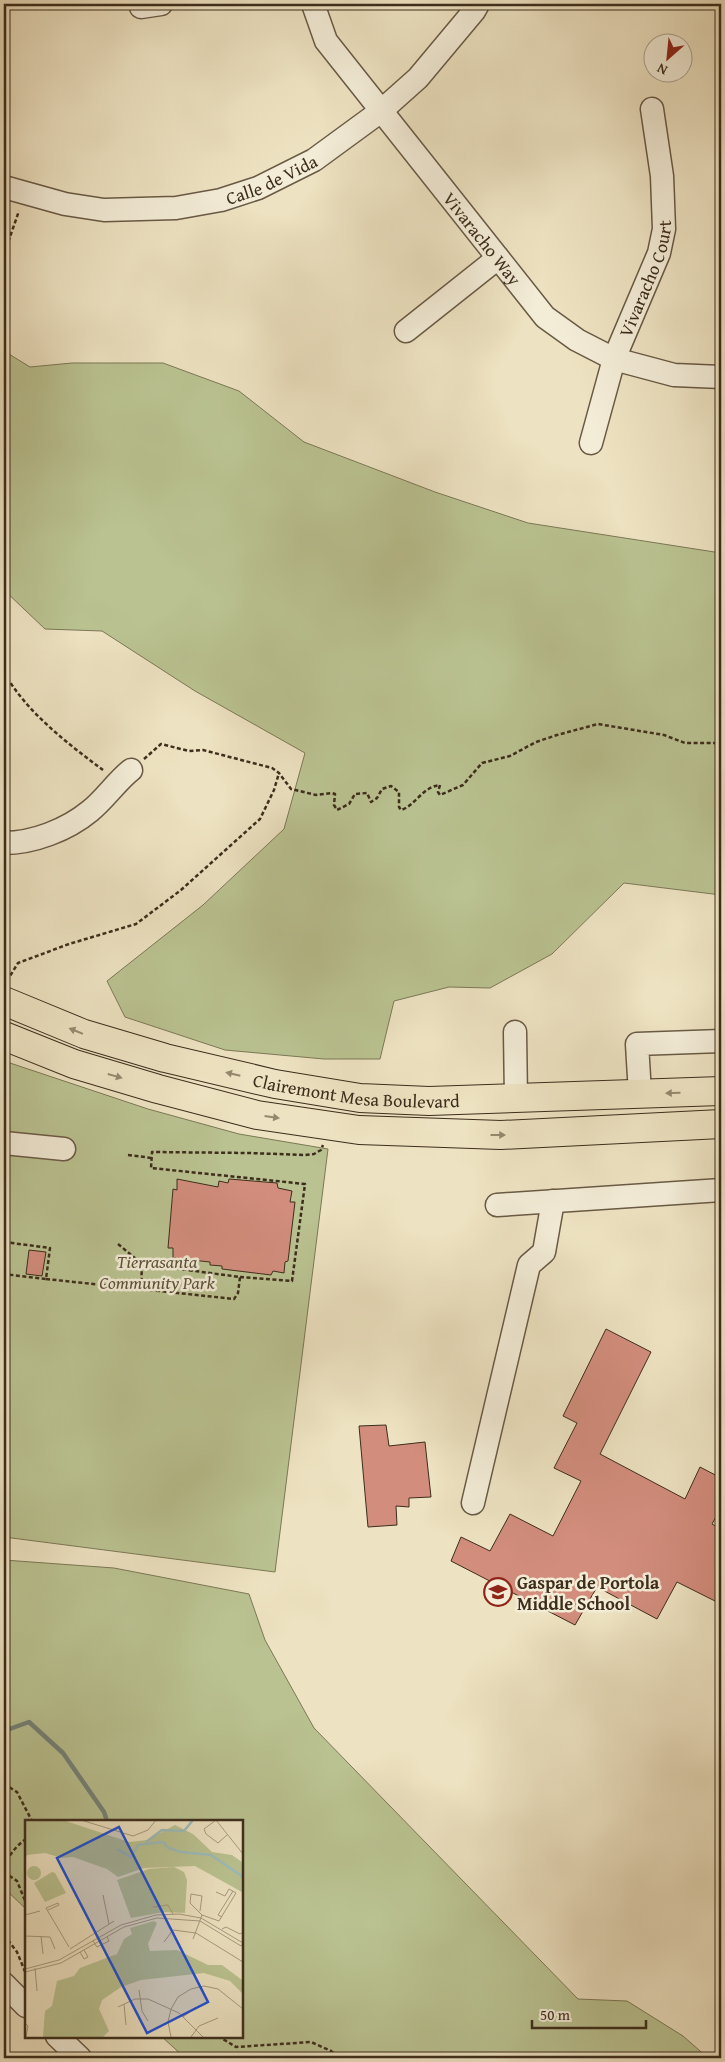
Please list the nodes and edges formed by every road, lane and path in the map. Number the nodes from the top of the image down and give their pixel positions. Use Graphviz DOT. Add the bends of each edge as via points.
graph roads {
  1 [pos="313,4"];
  2 [pos="478,4"];
  3 [pos="652,109"];
  4 [pos="381,111"];
  5 [pos="4,187"];
  6 [pos="26,193"];
  7 [pos="4,254"];
  8 [pos="498,258"];
  9 [pos="406,332"];
  10 [pos="614,359"];
  11 [pos="721,377"];
  12 [pos="591,443"];
  13 [pos="4,672"];
  14 [pos="721,743"];
  15 [pos="279,773"];
  16 [pos="125,775"];
  17 [pos="4,843"];
  18 [pos="4,987"];
  19 [pos="4,1001"];
  20 [pos="514,1032"];
  21 [pos="4,1036"];
  22 [pos="721,1041"];
  23 [pos="721,1091"];
  24 [pos="640,1094"];
  25 [pos="516,1099"];
  26 [pos="721,1124"];
  27 [pos="4,1144"];
  28 [pos="324,1144"];
  29 [pos="64,1149"];
  30 [pos="128,1155"];
  31 [pos="152,1158"];
  32 [pos="721,1190"];
  33 [pos="553,1201"];
  34 [pos="497,1205"];
  35 [pos="4,1242"];
  36 [pos="118,1244"];
  37 [pos="142,1264"];
  38 [pos="4,1274"];
  39 [pos="240,1277"];
  40 [pos="46,1279"];
  41 [pos="140,1289"];
  42 [pos="473,1503"];
  43 [pos="4,1784"];
  44 [pos="31,1820"];
  45 [pos="25,1840"];
  46 [pos="4,1868"];
  47 [pos="4,1872"];
  48 [pos="25,1901"];
  49 [pos="4,1935"];
  50 [pos="25,1972"];
  51 [pos="4,1984"];
  52 [pos="25,2005"];
  53 [pos="58,2037"];
  54 [pos="220,2037"];
  55 [pos="80,2058"];
  56 [pos="340,2058"];
  1 -- 4 [label="street, Vivaracho Way" via="326,41"];
  2 -- 4 [label="street, Calle de Vida" via="418,78"];
  3 -- 10 [label="street, Vivaracho Court" via="662,176 664,230 659,253"];
  4 -- 6 [label="street, Calle de Vida" via="314,160 258,188 221,200 176,208 104,210"];
  4 -- 8 [label="street, Vivaracho Way"];
  5 -- 6 [label="street, Calle de Vida"];
  6 -- 7 [label="path"];
  8 -- 9 [label="street"];
  8 -- 10 [label="street, Vivaracho Way" via="545,317 576,340"];
  10 -- 11 [label="street, Vivaracho Way" via="674,375"];
  10 -- 12 [label="street, Vivaracho Court"];
  13 -- 16 [label="path" via="29,706 73,748"];
  14 -- 15 [label="path" via="685,743 598,724 536,742 510,756 482,763 463,785 440,796 440,785 434,786 401,810 399,792 391,786 382,789 371,802 368,793 355,794 349,804 337,810 335,794 316,795 291,789"];
  15 -- 16 [label="path" via="272,768 203,750 189,751 161,744"];
  15 -- 18 [label="path" via="260,819 181,890 136,924 18,963"];
  16 -- 17 [label="street" via="90,811 58,831"];
  25 -- 19 [label="main road, Clairemont Mesa Boulevard, one-way" via="429,1101 360,1098 275,1084 165,1058 84,1034"];
  20 -- 25 [label="street"];
  21 -- 26 [label="main road, Clairemont Mesa Boulevard, one-way" via="74,1064 158,1089 257,1115 359,1130 502,1135"];
  22 -- 24 [label="street" via="637,1044"];
  23 -- 24 [label="main road, Clairemont Mesa Boulevard, one-way"];
  24 -- 25 [label="main road, Clairemont Mesa Boulevard"];
  27 -- 29 [label="street"];
  28 -- 31 [label="path" via="321,1150 305,1156 152,1152"];
  30 -- 31 [label="path"];
  31 -- 39 [label="path" via="151,1168 305,1184 292,1281"];
  32 -- 33 [label="street"];
  33 -- 34 [label="street"];
  33 -- 42 [label="street" via="544,1252 529,1265"];
  35 -- 40 [label="path" via="50,1248"];
  36 -- 37 [label="path"];
  37 -- 39 [label="path"];
  37 -- 41 [label="path"];
  38 -- 40 [label="path"];
  39 -- 41 [label="path" via="238,1294 234,1299"];
  40 -- 41 [label="path"];
  43 -- 44 [label="path" via="17,1792"];
  45 -- 46 [label="path" via="7,1858"];
  47 -- 48 [label="path" via="16,1881"];
  49 -- 50 [label="path" via="17,1952"];
  51 -- 52 [label="street"];
  53 -- 55 [label="street"];
  54 -- 56 [label="path" via="236,2047 310,2042"];
}
